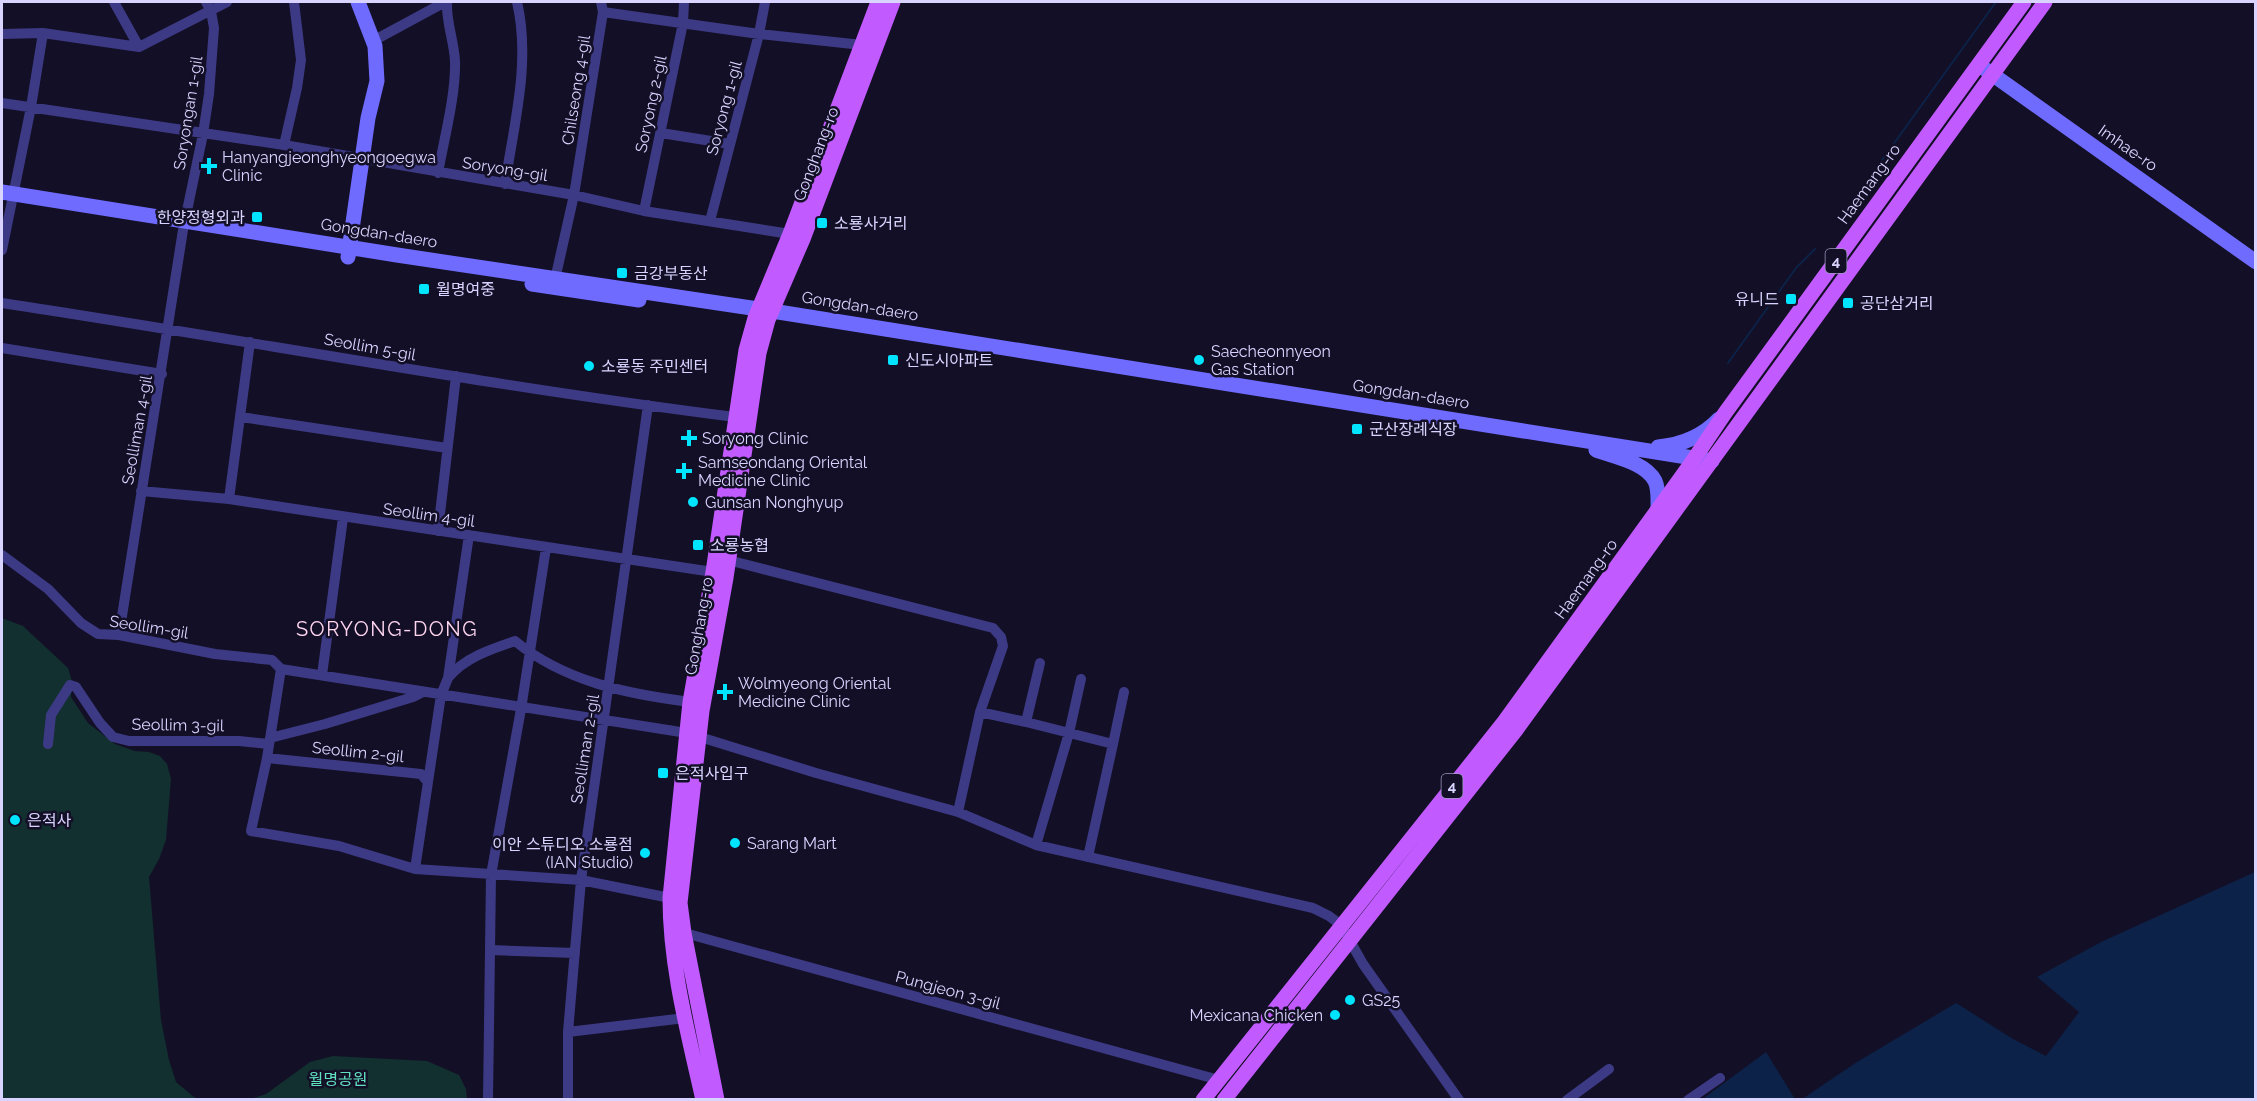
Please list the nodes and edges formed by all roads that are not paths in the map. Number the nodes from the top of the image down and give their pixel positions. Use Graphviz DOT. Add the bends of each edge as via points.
graph roads {
  1 [pos="114,2"];
  2 [pos="227,2"];
  3 [pos="294,2"];
  4 [pos="358,2"];
  5 [pos="446,2"];
  6 [pos="517,2"];
  7 [pos="684,2"];
  8 [pos="765,2"];
  9 [pos="868,2"];
  10 [pos="2024,2"];
  11 [pos="2045,2"];
  12 [pos="888,3"];
  13 [pos="208,6"];
  14 [pos="602,7"];
  15 [pos="683,23"];
  16 [pos="870,24"];
  17 [pos="43,33"];
  18 [pos="2,34"];
  19 [pos="759,34"];
  20 [pos="373,41"];
  21 [pos="862,45"];
  22 [pos="140,47"];
  23 [pos="1979,64"];
  24 [pos="1993,74"];
  25 [pos="2,103"];
  26 [pos="31,107"];
  27 [pos="661,133"];
  28 [pos="203,134"];
  29 [pos="730,144"];
  30 [pos="284,145"];
  31 [pos="363,159"];
  32 [pos="438,173"];
  33 [pos="505,184"];
  34 [pos="574,195"];
  35 [pos="6,198"];
  36 [pos="644,211"];
  37 [pos="710,221"];
  38 [pos="184,226"];
  39 [pos="790,234"];
  40 [pos="2,250"];
  41 [pos="348,252"];
  42 [pos="2256,262"];
  43 [pos="555,283"];
  44 [pos="2,303"];
  45 [pos="764,314"];
  46 [pos="169,328"];
  47 [pos="250,342"];
  48 [pos="2,348"];
  49 [pos="162,374"];
  50 [pos="456,376"];
  51 [pos="648,405"];
  52 [pos="1725,413"];
  53 [pos="241,417"];
  54 [pos="735,417"];
  55 [pos="447,448"];
  56 [pos="1643,449"];
  57 [pos="1596,450"];
  58 [pos="1701,463"];
  59 [pos="141,491"];
  60 [pos="229,499"];
  61 [pos="1658,510"];
  62 [pos="343,518"];
  63 [pos="438,531"];
  64 [pos="469,535"];
  65 [pos="546,548"];
  66 [pos="2,555"];
  67 [pos="628,559"];
  68 [pos="728,560"];
  69 [pos="713,572"];
  70 [pos="119,635"];
  71 [pos="530,654"];
  72 [pos="1040,663"];
  73 [pos="281,669"];
  74 [pos="322,675"];
  75 [pos="448,678"];
  76 [pos="1081,679"];
  77 [pos="609,689"];
  78 [pos="1124,692"];
  79 [pos="421,693"];
  80 [pos="441,695"];
  81 [pos="690,702"];
  82 [pos="521,709"];
  83 [pos="980,712"];
  84 [pos="604,719"];
  85 [pos="1026,722"];
  86 [pos="1069,733"];
  87 [pos="693,736"];
  88 [pos="269,741"];
  89 [pos="48,744"];
  90 [pos="1113,744"];
  91 [pos="267,758"];
  92 [pos="427,781"];
  93 [pos="958,812"];
  94 [pos="1036,845"];
  95 [pos="1088,857"];
  96 [pos="415,869"];
  97 [pos="491,875"];
  98 [pos="581,880"];
  99 [pos="670,898"];
  100 [pos="1341,925"];
  101 [pos="677,931"];
  102 [pos="1350,940"];
  103 [pos="490,950"];
  104 [pos="575,953"];
  105 [pos="685,1018"];
  106 [pos="568,1032"];
  107 [pos="1609,1069"];
  108 [pos="1720,1078"];
  109 [pos="1219,1080"];
  110 [pos="1204,1099"];
  111 [pos="488,1100"];
  112 [pos="568,1100"];
  113 [pos="703,1100"];
  114 [pos="717,1100"];
  115 [pos="1224,1100"];
  116 [pos="1459,1100"];
  117 [pos="1567,1100"];
  118 [pos="1688,1100"];
  1 -- 22 [label="street"];
  2 -- 13 [label="street"];
  3 -- 30 [label="street" via="301,60"];
  4 -- 20 [label="street"];
  5 -- 20 [label="street"];
  5 -- 32 [label="street" via="455,62"];
  6 -- 33 [label="street" via="524,43 523,69"];
  7 -- 15 [label="street, Soryong 2-gil"];
  8 -- 19 [label="street, Soryong 1-gil"];
  9 -- 16 [label="main road"];
  10 -- 23 [label="main road, 4"];
  11 -- 24 [label="main road, 4"];
  12 -- 16 [label="main road, Gonghang-ro"];
  12 -- 45 [label="main road, Gonghang-ro" via="803,239"];
  13 -- 22 [label="street"];
  13 -- 28 [label="street, Soryongan 1-gil" via="214,49"];
  14 -- 15 [label="street"];
  14 -- 34 [label="street, Chilseong 4-gil"];
  15 -- 19 [label="street"];
  15 -- 27 [label="street, Soryong 2-gil"];
  16 -- 21 [label="main road, Gonghang-ro"];
  17 -- 18 [label="street"];
  17 -- 22 [label="street"];
  17 -- 26 [label="street"];
  19 -- 21 [label="street"];
  19 -- 29 [label="street, Soryong 1-gil"];
  20 -- 31 [label="street" via="376,81"];
  21 -- 39 [label="main road, Gonghang-ro"];
  23 -- 24 [label="street, Imhae-ro"];
  23 -- 52 [label="main road, Haemang-ro / 4"];
  24 -- 42 [label="street, Imhae-ro"];
  24 -- 58 [label="main road, Haemang-ro / 4"];
  25 -- 26 [label="street, Soryong-gil"];
  26 -- 28 [label="street, Soryong-gil"];
  26 -- 35 [label="street"];
  27 -- 29 [label="street"];
  27 -- 36 [label="street, Soryong 2-gil"];
  28 -- 30 [label="street, Soryong-gil"];
  28 -- 38 [label="street, Soryongan 1-gil"];
  29 -- 37 [label="street, Soryong 1-gil"];
  30 -- 31 [label="street, Soryong-gil"];
  31 -- 32 [label="street, Soryong-gil"];
  31 -- 41 [label="street"];
  32 -- 33 [label="street, Soryong-gil"];
  33 -- 34 [label="street, Soryong-gil"];
  34 -- 36 [label="street, Soryong-gil"];
  34 -- 43 [label="street, Chilseong 4-gil"];
  35 -- 38 [label="street, Gongdan-daero"];
  35 -- 40 [label="street"];
  36 -- 37 [label="street, Soryong-gil"];
  37 -- 39 [label="street, Soryong-gil"];
  38 -- 41 [label="street, Gongdan-daero"];
  38 -- 46 [label="street, Seolliman 4-gil"];
  39 -- 45 [label="main road, Gonghang-ro"];
  41 -- 43 [label="street, Gongdan-daero"];
  43 -- 45 [label="street, Gongdan-daero"];
  44 -- 46 [label="street, Seollim 5-gil"];
  45 -- 54 [label="main road, Gonghang-ro" via="746,350"];
  45 -- 56 [label="street, Gongdan-daero"];
  45 -- 57 [label="street, Gongdan-daero"];
  45 -- 68 [label="main road, Gonghang-ro"];
  46 -- 47 [label="street, Seollim 5-gil"];
  46 -- 49 [label="street, Seolliman 4-gil"];
  47 -- 50 [label="street, Seollim 5-gil"];
  47 -- 53 [label="street"];
  48 -- 49 [label="street"];
  49 -- 59 [label="street, Seolliman 4-gil"];
  50 -- 51 [label="street, Seollim 5-gil"];
  50 -- 55 [label="street"];
  51 -- 54 [label="street, Seollim 5-gil"];
  51 -- 67 [label="street, Seolliman 2-gil"];
  52 -- 56 [label="street" via="1711,428 1686,442"];
  52 -- 58 [label="main road, Haemang-ro / 4"];
  53 -- 55 [label="street"];
  53 -- 60 [label="street"];
  54 -- 69 [label="main road, Gonghang-ro"];
  55 -- 63 [label="street"];
  56 -- 58 [label="street, Gongdan-daero"];
  57 -- 58 [label="street, Gongdan-daero"];
  57 -- 61 [label="street" via="1638,465 1648,473 1656,482"];
  58 -- 61 [label="main road, Haemang-ro / 4"];
  58 -- 102 [label="main road, Haemang-ro / 4" via="1516,730"];
  59 -- 60 [label="street, Seollim 4-gil"];
  59 -- 70 [label="street, Seolliman 4-gil"];
  60 -- 62 [label="street, Seollim 4-gil"];
  61 -- 100 [label="main road, Haemang-ro / 4" via="1504,722"];
  62 -- 63 [label="street, Seollim 4-gil"];
  62 -- 74 [label="street"];
  63 -- 64 [label="street, Seollim 4-gil"];
  64 -- 65 [label="street, Seollim 4-gil"];
  64 -- 75 [label="street"];
  65 -- 67 [label="street, Seollim 4-gil"];
  65 -- 71 [label="street"];
  66 -- 70 [label="street, Seollim-gil" via="48,589 81,624 98,634"];
  67 -- 69 [label="street, Seollim 4-gil"];
  67 -- 77 [label="street, Seolliman 2-gil"];
  68 -- 83 [label="street" via="993,628 1003,646"];
  68 -- 87 [label="main road, Gonghang-ro"];
  69 -- 81 [label="main road, Gonghang-ro"];
  70 -- 73 [label="street, Seollim-gil" via="215,654 272,660"];
  71 -- 75 [label="street" via="514,641 478,655"];
  71 -- 77 [label="street" via="566,674"];
  71 -- 82 [label="street"];
  72 -- 85 [label="street"];
  73 -- 74 [label="street, Seollim-gil"];
  73 -- 88 [label="street"];
  74 -- 79 [label="street, Seollim-gil"];
  75 -- 80 [label="street"];
  76 -- 86 [label="street"];
  77 -- 81 [label="street"];
  77 -- 84 [label="street, Seolliman 2-gil"];
  78 -- 90 [label="street"];
  79 -- 80 [label="street, Seollim-gil"];
  79 -- 88 [label="street, Seollim 3-gil"];
  80 -- 82 [label="street, Seollim-gil"];
  80 -- 92 [label="street"];
  81 -- 87 [label="main road, Gonghang-ro"];
  82 -- 84 [label="street, Seollim-gil"];
  82 -- 97 [label="street"];
  83 -- 85 [label="street"];
  83 -- 93 [label="street"];
  84 -- 87 [label="street, Seollim-gil"];
  84 -- 98 [label="street, Seolliman 2-gil"];
  85 -- 86 [label="street"];
  86 -- 90 [label="street"];
  86 -- 94 [label="street"];
  87 -- 93 [label="street, Seollim-gil"];
  87 -- 99 [label="main road, Gonghang-ro"];
  87 -- 101 [label="main road, Gonghang-ro"];
  88 -- 89 [label="street, Seollim 3-gil" via="129,741 113,737 76,687 70,685 51,715"];
  88 -- 91 [label="street"];
  90 -- 95 [label="street"];
  91 -- 92 [label="street, Seollim 2-gil" via="421,774"];
  91 -- 96 [label="street" via="251,831 339,846"];
  92 -- 96 [label="street"];
  93 -- 94 [label="street, Seollim-gil"];
  94 -- 95 [label="street, Seollim-gil"];
  95 -- 100 [label="street, Seollim-gil" via="1313,908"];
  96 -- 97 [label="street"];
  97 -- 98 [label="street"];
  97 -- 103 [label="street"];
  98 -- 99 [label="street"];
  98 -- 104 [label="street, Seolliman 2-gil"];
  99 -- 101 [label="main road, Gonghang-ro"];
  100 -- 102 [label="street"];
  100 -- 109 [label="main road, Haemang-ro / 4"];
  101 -- 105 [label="main road, Gonghang-ro"];
  101 -- 109 [label="street, Pungjeon 3-gil"];
  101 -- 114 [label="main road, Gonghang-ro"];
  102 -- 115 [label="main road, Haemang-ro / 4"];
  102 -- 116 [label="street"];
  103 -- 104 [label="street"];
  103 -- 111 [label="street"];
  104 -- 106 [label="street, Seolliman 2-gil"];
  105 -- 106 [label="street"];
  105 -- 113 [label="main road, Gonghang-ro"];
  106 -- 112 [label="street, Seolliman 2-gil"];
  107 -- 117 [label="street"];
  108 -- 118 [label="street"];
  109 -- 110 [label="main road, Haemang-ro / 4"];
}
